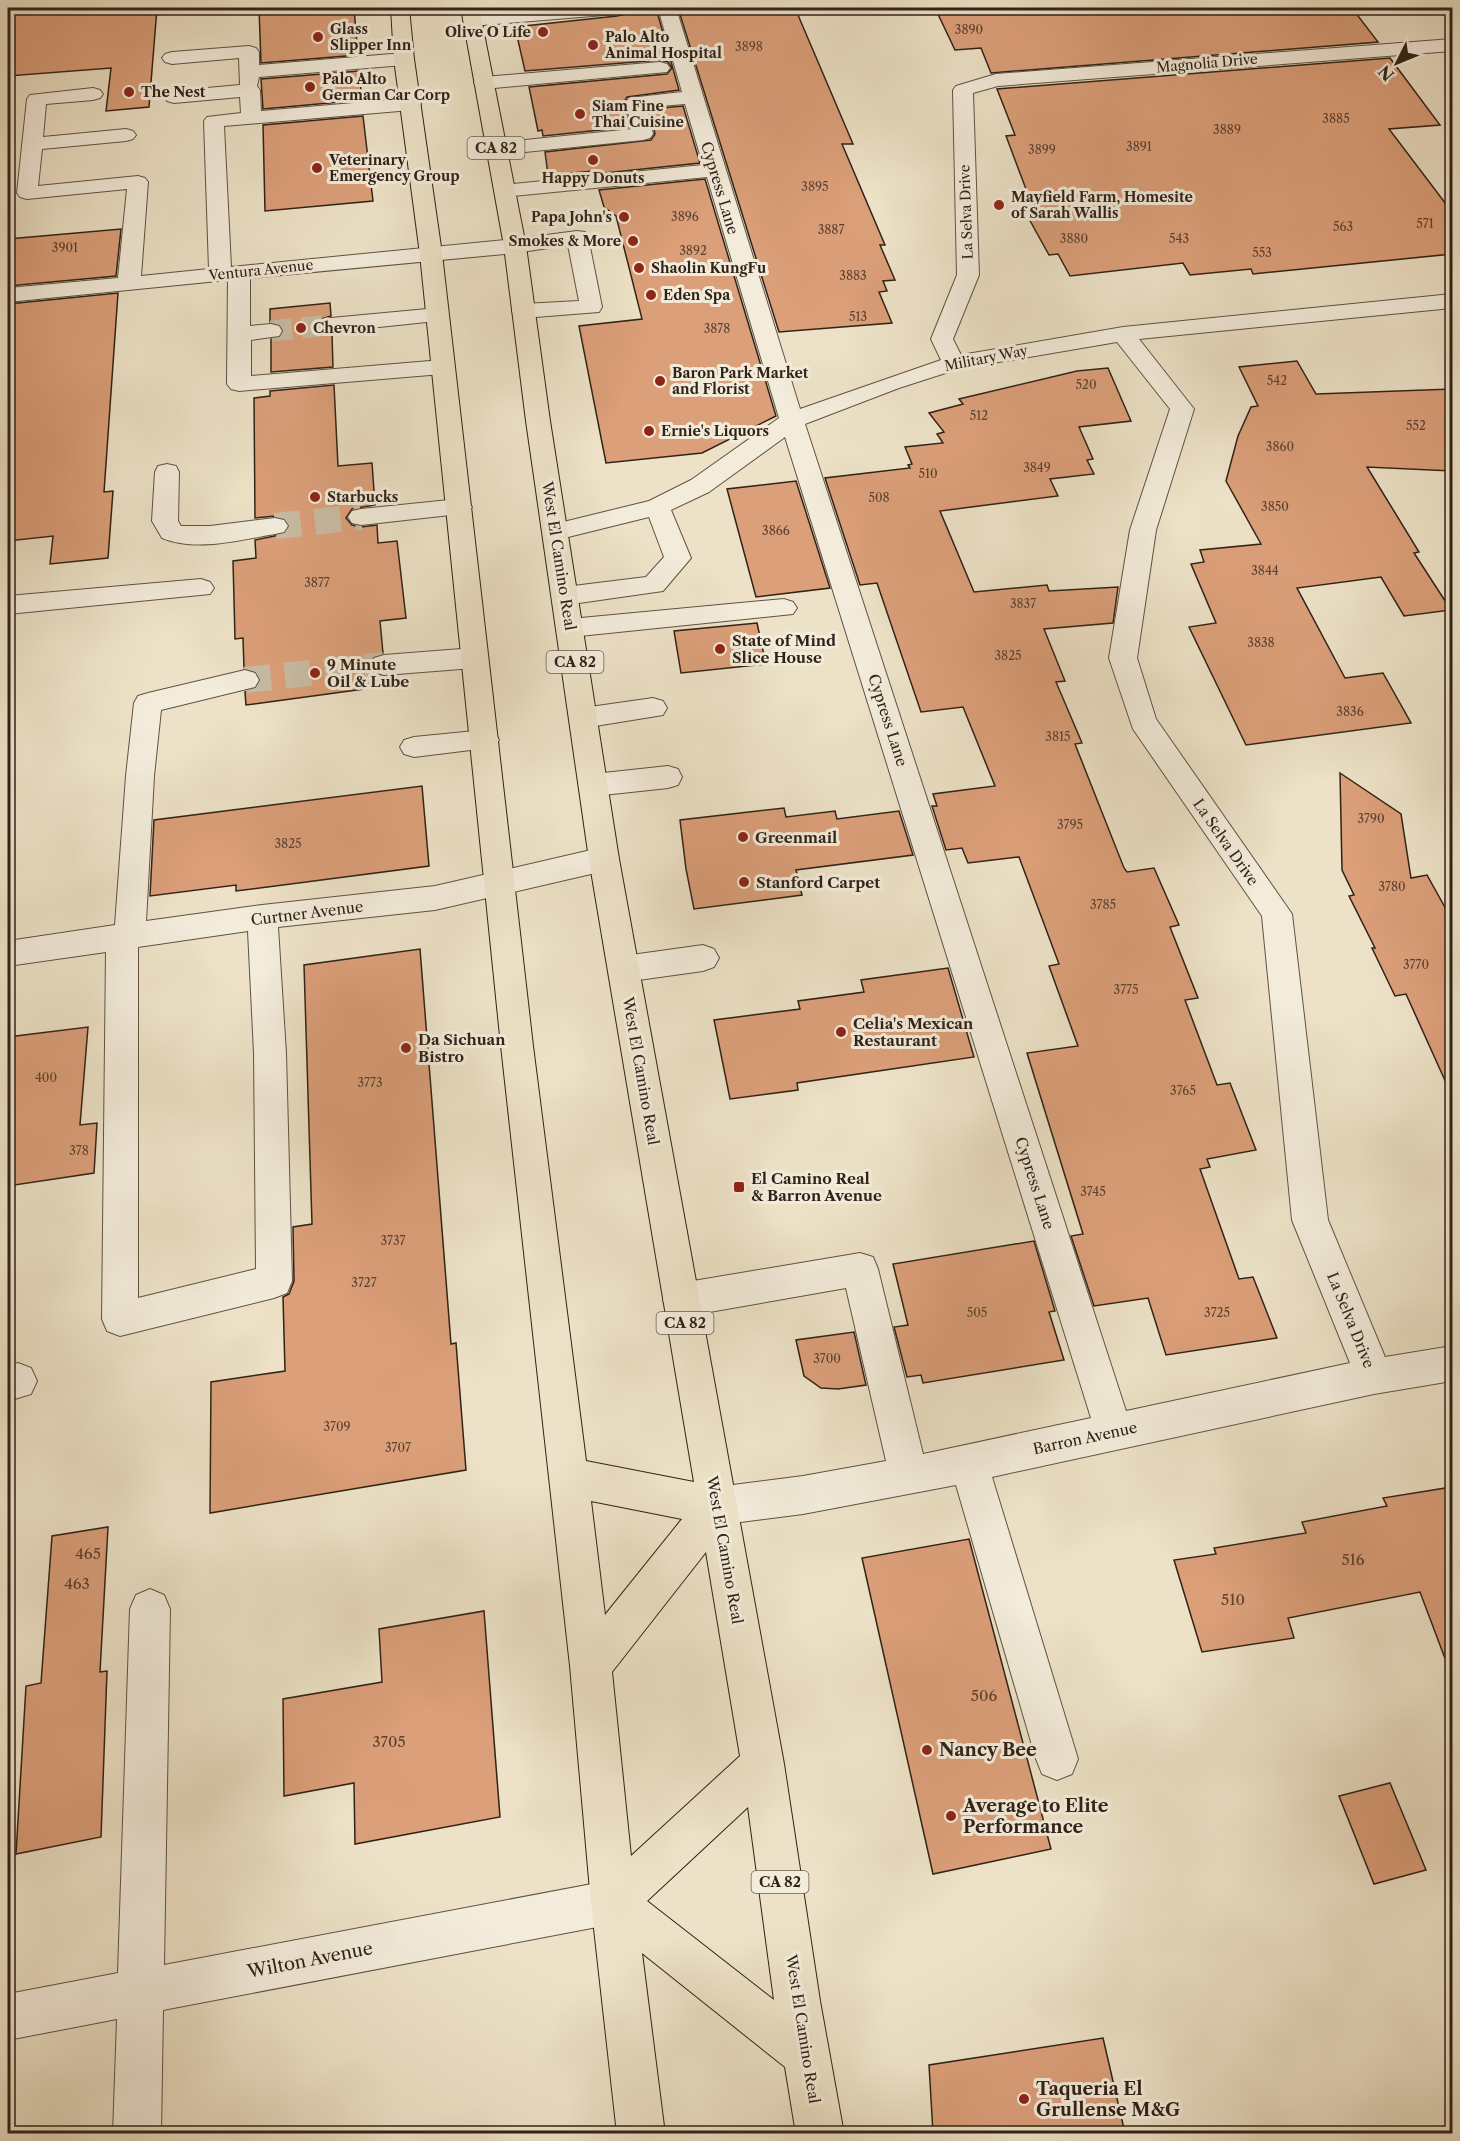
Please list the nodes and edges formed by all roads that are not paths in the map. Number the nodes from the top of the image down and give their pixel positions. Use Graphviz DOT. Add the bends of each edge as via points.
graph roads {
  1 [pos="400,8"];
  2 [pos="617,8"];
  3 [pos="667,8"];
  4 [pos="471,14"];
  5 [pos="1452,45"];
  6 [pos="172,58"];
  7 [pos="404,59"];
  8 [pos="660,69"];
  9 [pos="249,81"];
  10 [pos="484,83"];
  11 [pos="963,90"];
  12 [pos="93,94"];
  13 [pos="174,97"];
  14 [pos="693,97"];
  15 [pos="411,104"];
  16 [pos="252,117"];
  17 [pos="126,135"];
  18 [pos="33,144"];
  19 [pos="496,149"];
  20 [pos="714,170"];
  21 [pos="504,191"];
  22 [pos="515,246"];
  23 [pos="431,254"];
  24 [pos="230,273"];
  25 [pos="129,283"];
  26 [pos="8,295"];
  27 [pos="1452,301"];
  28 [pos="523,311"];
  29 [pos="438,315"];
  30 [pos="331,325"];
  31 [pos="271,331"];
  32 [pos="239,334"];
  33 [pos="1123,334"];
  34 [pos="954,363"];
  35 [pos="442,367"];
  36 [pos="792,420"];
  37 [pos="167,472"];
  38 [pos="459,507"];
  39 [pos="657,507"];
  40 [pos="361,517"];
  41 [pos="275,526"];
  42 [pos="556,532"];
  43 [pos="201,588"];
  44 [pos="566,596"];
  45 [pos="8,605"];
  46 [pos="784,608"];
  47 [pos="570,628"];
  48 [pos="474,658"];
  49 [pos="384,665"];
  50 [pos="245,680"];
  51 [pos="653,708"];
  52 [pos="583,718"];
  53 [pos="485,740"];
  54 [pos="414,747"];
  55 [pos="668,777"];
  56 [pos="594,785"];
  57 [pos="604,859"];
  58 [pos="501,884"];
  59 [pos="262,917"];
  60 [pos="126,938"];
  61 [pos="8,953"];
  62 [pos="703,958"];
  63 [pos="624,969"];
  64 [pos="681,1300"];
  65 [pos="1452,1364"];
  66 [pos="1374,1376"];
  67 [pos="1114,1431"];
  68 [pos="969,1463"];
  69 [pos="909,1476"];
  70 [pos="568,1477"];
  71 [pos="717,1506"];
  72 [pos="150,1610"];
  73 [pos="591,1666"];
  74 [pos="1057,1759"];
  75 [pos="763,1764"];
  76 [pos="613,1902"];
  77 [pos="140,1992"];
  78 [pos="8,2017"];
  79 [pos="806,2055"];
  80 [pos="137,2133"];
  81 [pos="641,2133"];
  82 [pos="820,2133"];
  1 -- 7 [label="main road"];
  2 -- 4 [label="street"];
  3 -- 14 [label="street, Cypress Lane"];
  4 -- 10 [label="main road, West El Camino Real / CA 82"];
  5 -- 11 [label="street, Magnolia Drive" via="996,80"];
  6 -- 9 [label="street" via="249,52"];
  7 -- 9 [label="street"];
  7 -- 15 [label="main road"];
  8 -- 10 [label="street"];
  9 -- 13 [label="street"];
  9 -- 16 [label="street"];
  10 -- 19 [label="main road, West El Camino Real / CA 82"];
  11 -- 34 [label="street, La Selva Drive" via="968,275 942,339"];
  12 -- 18 [label="street" via="37,99"];
  14 -- 19 [label="street" via="636,102 643,134"];
  14 -- 20 [label="street, Cypress Lane"];
  15 -- 16 [label="street"];
  15 -- 23 [label="main road"];
  16 -- 24 [label="street" via="214,121"];
  17 -- 18 [label="street"];
  18 -- 25 [label="street" via="27,193 138,182"];
  19 -- 21 [label="main road, West El Camino Real / CA 82"];
  20 -- 21 [label="street"];
  20 -- 36 [label="street, Cypress Lane"];
  21 -- 22 [label="main road, West El Camino Real / CA 82"];
  22 -- 23 [label="street, Ventura Avenue"];
  22 -- 28 [label="main road, West El Camino Real / CA 82"];
  22 -- 28 [label="street, Ventura Avenue" via="577,237 591,306"];
  23 -- 24 [label="street, Ventura Avenue"];
  23 -- 29 [label="main road"];
  24 -- 25 [label="street, Ventura Avenue"];
  24 -- 32 [label="street"];
  25 -- 26 [label="street, Ventura Avenue"];
  27 -- 33 [label="street, Military Way"];
  28 -- 42 [label="main road, West El Camino Real / CA 82"];
  29 -- 30 [label="street"];
  29 -- 35 [label="main road"];
  31 -- 32 [label="street"];
  32 -- 35 [label="street" via="239,384"];
  33 -- 34 [label="street, Military Way"];
  33 -- 66 [label="street, La Selva Drive" via="1182,409 1143,530 1123,658 1143,722 1277,915 1310,1220"];
  34 -- 36 [label="street, Military Way"];
  35 -- 38 [label="main road"];
  36 -- 39 [label="street, Military Way" via="700,486"];
  36 -- 67 [label="street, Cypress Lane"];
  37 -- 41 [label="street" via="165,521 170,532 185,536"];
  38 -- 40 [label="street"];
  38 -- 48 [label="main road"];
  39 -- 42 [label="street, Military Way"];
  39 -- 44 [label="street" via="678,558 654,585"];
  42 -- 44 [label="main road, West El Camino Real / CA 82"];
  43 -- 45 [label="street"];
  44 -- 47 [label="main road, West El Camino Real / CA 82"];
  46 -- 47 [label="street"];
  47 -- 52 [label="main road, West El Camino Real / CA 82"];
  48 -- 49 [label="street"];
  48 -- 53 [label="main road"];
  50 -- 60 [label="street" via="148,703"];
  51 -- 52 [label="street"];
  52 -- 56 [label="main road, West El Camino Real / CA 82"];
  53 -- 54 [label="street"];
  53 -- 58 [label="main road"];
  55 -- 56 [label="street"];
  56 -- 57 [label="main road, West El Camino Real / CA 82"];
  57 -- 58 [label="street, Curtner Avenue"];
  57 -- 63 [label="main road, West El Camino Real / CA 82"];
  58 -- 59 [label="street, Curtner Avenue" via="435,898"];
  58 -- 70 [label="main road"];
  59 -- 60 [label="street, Curtner Avenue"];
  59 -- 60 [label="street" via="274,1281 120,1319"];
  60 -- 61 [label="street, Curtner Avenue"];
  62 -- 63 [label="street"];
  63 -- 64 [label="main road, West El Camino Real / CA 82"];
  64 -- 69 [label="street" via="860,1269"];
  64 -- 71 [label="main road, West El Camino Real / CA 82"];
  65 -- 66 [label="street, Barron Avenue"];
  66 -- 67 [label="street, Barron Avenue"];
  67 -- 68 [label="street, Barron Avenue"];
  68 -- 69 [label="street, Barron Avenue"];
  68 -- 74 [label="street"];
  69 -- 71 [label="street, Barron Avenue"];
  70 -- 71 [label="main road"];
  70 -- 73 [label="main road"];
  71 -- 73 [label="main road"];
  71 -- 75 [label="main road, West El Camino Real / CA 82"];
  72 -- 77 [label="street"];
  73 -- 76 [label="main road"];
  75 -- 76 [label="main road"];
  75 -- 79 [label="main road, West El Camino Real / CA 82"];
  76 -- 77 [label="street, Wilton Avenue"];
  76 -- 79 [label="main road"];
  76 -- 81 [label="main road"];
  77 -- 78 [label="street, Wilton Avenue"];
  77 -- 80 [label="street"];
  79 -- 82 [label="main road, West El Camino Real / CA 82"];
}
